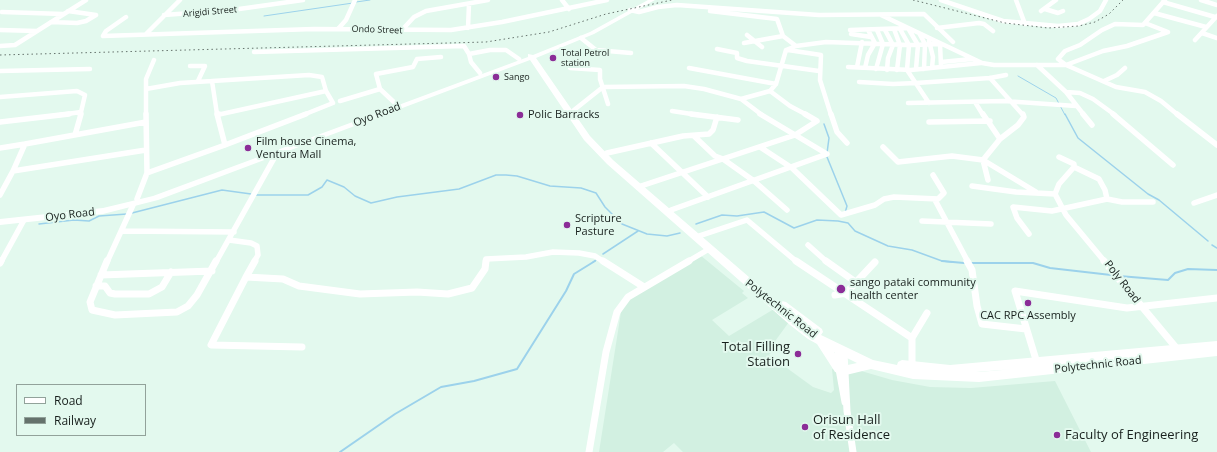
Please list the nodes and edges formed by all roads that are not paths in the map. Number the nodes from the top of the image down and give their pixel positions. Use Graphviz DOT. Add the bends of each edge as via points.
graph roads {
  1 [pos="86,0"];
  2 [pos="180,0"];
  3 [pos="303,0"];
  4 [pos="488,0"];
  5 [pos="562,0"];
  6 [pos="607,0"];
  7 [pos="648,0"];
  8 [pos="652,0"];
  9 [pos="941,0"];
  10 [pos="1016,0"];
  11 [pos="1056,0"];
  12 [pos="1106,0"];
  13 [pos="1201,0"];
  14 [pos="1164,1"];
  15 [pos="354,2"];
  16 [pos="469,4"];
  17 [pos="1217,5"];
  18 [pos="707,6"];
  19 [pos="9,8"];
  20 [pos="569,8"];
  21 [pos="1045,9"];
  22 [pos="631,11"];
  23 [pos="1041,11"];
  24 [pos="1063,11"];
  25 [pos="1,12"];
  26 [pos="65,13"];
  27 [pos="1154,13"];
  28 [pos="164,15"];
  29 [pos="880,15"];
  30 [pos="1216,16"];
  31 [pos="126,17"];
  32 [pos="52,22"];
  33 [pos="1145,23"];
  34 [pos="1025,24"];
  35 [pos="1206,27"];
  36 [pos="468,28"];
  37 [pos="900,28"];
  38 [pos="908,28"];
  39 [pos="937,28"];
  40 [pos="338,29"];
  41 [pos="894,29"];
  42 [pos="0,30"];
  43 [pos="868,30"];
  44 [pos="877,30"];
  45 [pos="885,30"];
  46 [pos="37,31"];
  47 [pos="401,31"];
  48 [pos="993,31"];
  49 [pos="920,33"];
  50 [pos="1202,33"];
  51 [pos="146,34"];
  52 [pos="747,35"];
  53 [pos="851,35"];
  54 [pos="783,36"];
  55 [pos="927,37"];
  56 [pos="581,38"];
  57 [pos="1217,38"];
  58 [pos="873,40"];
  59 [pos="1195,40"];
  60 [pos="754,41"];
  61 [pos="862,42"];
  62 [pos="744,43"];
  63 [pos="883,44"];
  64 [pos="925,44"];
  65 [pos="931,44"];
  66 [pos="940,44"];
  67 [pos="893,45"];
  68 [pos="900,45"];
  69 [pos="910,45"];
  70 [pos="918,45"];
  71 [pos="0,46"];
  72 [pos="796,46"];
  73 [pos="762,47"];
  74 [pos="717,49"];
  75 [pos="786,50"];
  76 [pos="958,51"];
  77 [pos="254,52"];
  78 [pos="630,53"];
  79 [pos="940,53"];
  80 [pos="468,54"];
  81 [pos="441,57"];
  82 [pos="534,57"];
  83 [pos="972,59"];
  84 [pos="154,60"];
  85 [pos="519,60"];
  86 [pos="982,63"];
  87 [pos="941,65"];
  88 [pos="994,65"];
  89 [pos="1066,65"];
  90 [pos="190,66"];
  91 [pos="781,66"];
  92 [pos="1037,66"];
  93 [pos="848,67"];
  94 [pos="570,68"];
  95 [pos="689,68"];
  96 [pos="857,68"];
  97 [pos="865,68"];
  98 [pos="932,68"];
  99 [pos="1125,68"];
  100 [pos="90,69"];
  101 [pos="876,69"];
  102 [pos="916,69"];
  103 [pos="924,69"];
  104 [pos="887,70"];
  105 [pos="897,70"];
  106 [pos="907,70"];
  107 [pos="0,71"];
  108 [pos="819,71"];
  109 [pos="480,73"];
  110 [pos="990,78"];
  111 [pos="549,80"];
  112 [pos="198,81"];
  113 [pos="212,81"];
  114 [pos="1104,81"];
  115 [pos="859,82"];
  116 [pos="916,83"];
  117 [pos="776,84"];
  118 [pos="603,87"];
  119 [pos="146,89"];
  120 [pos="380,89"];
  121 [pos="326,91"];
  122 [pos="770,91"];
  123 [pos="1066,92"];
  124 [pos="0,97"];
  125 [pos="741,99"];
  126 [pos="340,101"];
  127 [pos="975,102"];
  128 [pos="908,103"];
  129 [pos="928,103"];
  130 [pos="1014,103"];
  131 [pos="396,104"];
  132 [pos="608,104"];
  133 [pos="1076,106"];
  134 [pos="386,110"];
  135 [pos="574,110"];
  136 [pos="672,110"];
  137 [pos="81,112"];
  138 [pos="217,114"];
  139 [pos="716,116"];
  140 [pos="738,120"];
  141 [pos="0,122"];
  142 [pos="146,122"];
  143 [pos="929,122"];
  144 [pos="990,122"];
  145 [pos="1092,125"];
  146 [pos="75,135"];
  147 [pos="795,135"];
  148 [pos="694,136"];
  149 [pos="1000,139"];
  150 [pos="847,142"];
  151 [pos="651,143"];
  152 [pos="25,144"];
  153 [pos="225,145"];
  154 [pos="1217,145"];
  155 [pos="760,147"];
  156 [pos="883,147"];
  157 [pos="0,148"];
  158 [pos="146,150"];
  159 [pos="277,153"];
  160 [pos="607,153"];
  161 [pos="1059,157"];
  162 [pos="723,159"];
  163 [pos="983,160"];
  164 [pos="1173,165"];
  165 [pos="1074,167"];
  166 [pos="792,168"];
  167 [pos="13,171"];
  168 [pos="683,172"];
  169 [pos="147,173"];
  170 [pos="933,176"];
  171 [pos="988,180"];
  172 [pos="754,181"];
  173 [pos="640,186"];
  174 [pos="972,186"];
  175 [pos="1036,192"];
  176 [pos="1055,194"];
  177 [pos="0,195"];
  178 [pos="1217,195"];
  179 [pos="708,196"];
  180 [pos="1107,199"];
  181 [pos="935,200"];
  182 [pos="135,202"];
  183 [pos="1153,202"];
  184 [pos="1194,203"];
  185 [pos="1062,208"];
  186 [pos="671,210"];
  187 [pos="787,210"];
  188 [pos="0,218"];
  189 [pos="24,220"];
  190 [pos="922,221"];
  191 [pos="0,222"];
  192 [pos="948,223"];
  193 [pos="991,224"];
  194 [pos="122,231"];
  195 [pos="234,232"];
  196 [pos="1029,234"];
  197 [pos="229,240"];
  198 [pos="704,242"];
  199 [pos="808,245"];
  200 [pos="875,262"];
  201 [pos="0,263"];
  202 [pos="212,271"];
  203 [pos="171,272"];
  204 [pos="101,275"];
  205 [pos="246,278"];
  206 [pos="857,283"];
  207 [pos="96,286"];
  208 [pos="644,287"];
  209 [pos="846,293"];
  210 [pos="835,295"];
  211 [pos="1217,298"];
  212 [pos="1142,307"];
  213 [pos="927,314"];
  214 [pos="1026,328"];
  215 [pos="912,338"];
  216 [pos="821,340"];
  217 [pos="1217,345"];
  218 [pos="302,347"];
  219 [pos="841,351"];
  220 [pos="1217,352"];
  221 [pos="1181,353"];
  222 [pos="1037,363"];
  223 [pos="871,364"];
  224 [pos="1068,364"];
  225 [pos="842,370"];
  226 [pos="913,371"];
  227 [pos="589,452"];
  228 [pos="853,452"];
  1 -- 26 [label="street"];
  2 -- 28 [label="street"];
  3 -- 28 [label="street, Arigidi Street" via="232,10"];
  4 -- 16 [label="street"];
  5 -- 20 [label="street"];
  6 -- 20 [label="street, Ondo Street"];
  7 -- 22 [label="main road, Oyo Road"];
  8 -- 22 [label="main road, Oyo Road"];
  9 -- 34 [label="street" via="988,17"];
  10 -- 34 [label="street"];
  11 -- 21 [label="street"];
  12 -- 34 [label="street" via="1096,16 1078,24"];
  13 -- 17 [label="street"];
  14 -- 27 [label="street"];
  14 -- 30 [label="street"];
  15 -- 40 [label="street" via="346,20"];
  16 -- 36 [label="street"];
  16 -- 47 [label="street" via="419,14 409,20"];
  18 -- 22 [label="street" via="671,5"];
  18 -- 29 [label="street" via="819,15"];
  18 -- 54 [label="street" via="706,10 712,12 777,19"];
  19 -- 25 [label="street"];
  20 -- 36 [label="street, Ondo Street"];
  21 -- 23 [label="street"];
  21 -- 24 [label="street" via="1058,13"];
  22 -- 56 [label="main road, Oyo Road"];
  22 -- 82 [label="main road, Oyo Road"];
  25 -- 26 [label="street"];
  26 -- 32 [label="street"];
  26 -- 32 [label="street" via="96,15 77,23"];
  27 -- 33 [label="street"];
  27 -- 35 [label="street"];
  28 -- 51 [label="street"];
  29 -- 38 [label="street"];
  29 -- 39 [label="street" via="924,14"];
  30 -- 35 [label="street"];
  31 -- 51 [label="street, Ondo Street" via="103,36"];
  32 -- 46 [label="street"];
  33 -- 89 [label="street" via="1138,26 1118,23 1102,30 1063,53 1058,59"];
  33 -- 89 [label="street" via="1168,32"];
  35 -- 50 [label="street"];
  36 -- 47 [label="street, Ondo Street"];
  37 -- 38 [label="street"];
  37 -- 41 [label="street"];
  37 -- 69 [label="street"];
  38 -- 49 [label="street"];
  38 -- 70 [label="street"];
  39 -- 48 [label="street" via="979,23"];
  39 -- 66 [label="street" via="953,42"];
  40 -- 47 [label="street, Ondo Street"];
  40 -- 51 [label="street, Ondo Street"];
  41 -- 45 [label="street"];
  41 -- 68 [label="street"];
  42 -- 46 [label="street"];
  43 -- 44 [label="street"];
  43 -- 53 [label="street"];
  43 -- 58 [label="street"];
  44 -- 45 [label="street"];
  44 -- 63 [label="street"];
  45 -- 67 [label="street"];
  46 -- 71 [label="street" via="15,45"];
  49 -- 55 [label="street"];
  49 -- 64 [label="street"];
  50 -- 57 [label="street"];
  50 -- 59 [label="street"];
  52 -- 60 [label="street"];
  53 -- 58 [label="street"];
  53 -- 61 [label="street"];
  53 -- 72 [label="street"];
  54 -- 60 [label="street"];
  54 -- 72 [label="street"];
  55 -- 65 [label="street"];
  55 -- 66 [label="street"];
  56 -- 78 [label="street" via="593,45 596,50"];
  56 -- 82 [label="main road, Oyo Road"];
  58 -- 61 [label="street"];
  58 -- 63 [label="street"];
  58 -- 97 [label="street"];
  60 -- 62 [label="street"];
  60 -- 73 [label="street"];
  61 -- 96 [label="street"];
  63 -- 67 [label="street"];
  63 -- 101 [label="street"];
  64 -- 65 [label="street"];
  64 -- 70 [label="street"];
  64 -- 103 [label="street"];
  65 -- 66 [label="street"];
  65 -- 98 [label="street"];
  66 -- 76 [label="street"];
  66 -- 79 [label="street"];
  67 -- 68 [label="street"];
  67 -- 104 [label="street"];
  68 -- 69 [label="street"];
  68 -- 105 [label="street"];
  69 -- 70 [label="street"];
  69 -- 106 [label="street"];
  70 -- 102 [label="street"];
  72 -- 75 [label="street"];
  74 -- 91 [label="street" via="737,53 737,58"];
  75 -- 91 [label="street"];
  75 -- 108 [label="street" via="820,54"];
  76 -- 79 [label="street"];
  76 -- 83 [label="street"];
  77 -- 80 [label="street" via="464,46"];
  79 -- 87 [label="street"];
  80 -- 85 [label="street" via="506,50"];
  80 -- 109 [label="street"];
  81 -- 120 [label="street" via="417,60 413,67 377,73"];
  82 -- 85 [label="main road, Oyo Road"];
  82 -- 111 [label="main road, Polytechnic Road"];
  83 -- 86 [label="street"];
  83 -- 87 [label="street"];
  84 -- 119 [label="street" via="146,79"];
  85 -- 109 [label="main road, Oyo Road"];
  85 -- 134 [label="main road, Oyo Road"];
  86 -- 87 [label="street"];
  86 -- 88 [label="street"];
  87 -- 98 [label="street"];
  88 -- 92 [label="street"];
  88 -- 110 [label="street" via="1006,75"];
  89 -- 92 [label="street"];
  89 -- 114 [label="street"];
  90 -- 112 [label="street" via="205,66"];
  91 -- 108 [label="street"];
  91 -- 117 [label="street"];
  92 -- 123 [label="street"];
  93 -- 96 [label="street"];
  94 -- 118 [label="street" via="599,69"];
  95 -- 117 [label="street"];
  96 -- 97 [label="street"];
  97 -- 101 [label="street"];
  98 -- 103 [label="street"];
  99 -- 114 [label="street"];
  100 -- 107 [label="street"];
  101 -- 104 [label="street"];
  102 -- 103 [label="street"];
  102 -- 106 [label="street"];
  104 -- 105 [label="street"];
  105 -- 106 [label="street"];
  106 -- 116 [label="street"];
  108 -- 150 [label="street" via="837,132"];
  109 -- 131 [label="main road, Oyo Road"];
  110 -- 116 [label="street"];
  110 -- 130 [label="street"];
  111 -- 135 [label="main road, Polytechnic Road"];
  111 -- 173 [label="main road, Polytechnic Road" via="588,138"];
  112 -- 113 [label="street"];
  112 -- 119 [label="street"];
  113 -- 121 [label="street" via="318,75 323,80"];
  113 -- 138 [label="street"];
  114 -- 154 [label="street" via="1119,88 1139,90 1153,96"];
  115 -- 116 [label="street"];
  116 -- 129 [label="street"];
  117 -- 122 [label="street"];
  118 -- 125 [label="street" via="684,86 720,92"];
  118 -- 132 [label="street"];
  118 -- 135 [label="street"];
  119 -- 142 [label="street"];
  120 -- 126 [label="street"];
  120 -- 131 [label="street"];
  121 -- 138 [label="street"];
  121 -- 153 [label="street" via="333,103"];
  122 -- 125 [label="street"];
  122 -- 147 [label="street" via="817,121"];
  123 -- 133 [label="street"];
  123 -- 164 [label="street" via="1080,93 1093,99 1118,117"];
  124 -- 137 [label="street" via="77,91 85,95"];
  125 -- 147 [label="street"];
  127 -- 129 [label="street"];
  127 -- 130 [label="street"];
  127 -- 144 [label="street"];
  128 -- 129 [label="street"];
  130 -- 133 [label="street"];
  130 -- 149 [label="street" via="1024,113 1024,117"];
  131 -- 134 [label="main road, Oyo Road"];
  133 -- 145 [label="street"];
  134 -- 159 [label="main road, Oyo Road"];
  134 -- 182 [label="main road, Oyo Road"];
  135 -- 160 [label="main road, Polytechnic Road" via="583,126"];
  136 -- 139 [label="street"];
  137 -- 141 [label="street"];
  137 -- 146 [label="street"];
  138 -- 153 [label="street"];
  139 -- 140 [label="street"];
  139 -- 148 [label="street" via="712,133"];
  142 -- 146 [label="street"];
  142 -- 158 [label="street"];
  143 -- 144 [label="street"];
  144 -- 149 [label="street"];
  146 -- 152 [label="street"];
  147 -- 155 [label="street"];
  147 -- 166 [label="street" via="827,154"];
  148 -- 151 [label="street"];
  148 -- 162 [label="street" via="715,156"];
  149 -- 163 [label="street"];
  151 -- 160 [label="street"];
  151 -- 168 [label="street"];
  152 -- 157 [label="street"];
  152 -- 167 [label="street"];
  153 -- 169 [label="street"];
  155 -- 162 [label="street"];
  155 -- 166 [label="street"];
  156 -- 163 [label="street" via="898,162 952,156"];
  158 -- 167 [label="street"];
  158 -- 169 [label="street"];
  159 -- 182 [label="main road, Oyo Road" via="176,191"];
  159 -- 195 [label="street"];
  160 -- 173 [label="main road, Polytechnic Road"];
  161 -- 165 [label="street" via="1072,162"];
  162 -- 168 [label="street"];
  162 -- 172 [label="street"];
  163 -- 171 [label="street"];
  163 -- 175 [label="street"];
  165 -- 176 [label="street" via="1059,184"];
  165 -- 180 [label="street" via="1099,179"];
  166 -- 172 [label="street"];
  166 -- 181 [label="street" via="842,215 894,197"];
  167 -- 177 [label="street"];
  168 -- 173 [label="street"];
  168 -- 179 [label="street"];
  169 -- 182 [label="street"];
  170 -- 181 [label="street" via="944,193"];
  172 -- 179 [label="street"];
  172 -- 187 [label="street"];
  173 -- 186 [label="main road, Polytechnic Road"];
  173 -- 198 [label="main road, Polytechnic Road"];
  174 -- 175 [label="street"];
  175 -- 176 [label="street"];
  176 -- 185 [label="street, Poly Road"];
  178 -- 184 [label="street"];
  179 -- 186 [label="street"];
  180 -- 183 [label="street" via="1122,202"];
  180 -- 185 [label="street"];
  181 -- 192 [label="street"];
  182 -- 188 [label="main road, Oyo Road"];
  182 -- 189 [label="main road, Oyo Road" via="103,211"];
  182 -- 194 [label="street"];
  185 -- 196 [label="street" via="1052,211 1013,207 1017,218"];
  185 -- 212 [label="street, Poly Road"];
  186 -- 198 [label="main road, Polytechnic Road"];
  189 -- 191 [label="main road, Oyo Road"];
  189 -- 201 [label="street"];
  190 -- 192 [label="street"];
  192 -- 193 [label="street"];
  192 -- 214 [label="street" via="972,270 982,324"];
  194 -- 195 [label="street"];
  194 -- 204 [label="street"];
  195 -- 197 [label="street"];
  197 -- 202 [label="street"];
  197 -- 205 [label="street" via="257,246 258,255"];
  198 -- 208 [label="street"];
  198 -- 209 [label="street" via="747,220 797,262"];
  198 -- 216 [label="main road, Polytechnic Road" via="776,308"];
  198 -- 226 [label="main road, Polytechnic Road" via="815,330 870,357"];
  199 -- 206 [label="street"];
  200 -- 206 [label="street"];
  202 -- 203 [label="street"];
  202 -- 207 [label="street" via="188,306 177,312 164,314 114,314 92,310 90,302"];
  203 -- 204 [label="street"];
  203 -- 207 [label="street" via="162,287 149,294 115,294 110,293 105,286"];
  204 -- 207 [label="street"];
  205 -- 208 [label="street" via="283,279 299,286 360,294 448,294 472,288 484,269 486,259 512,259 553,252 572,252 595,256"];
  205 -- 218 [label="street" via="211,345"];
  206 -- 209 [label="street"];
  208 -- 227 [label="street" via="625,300 617,312 606,352"];
  209 -- 210 [label="street"];
  209 -- 215 [label="street"];
  211 -- 212 [label="street"];
  212 -- 214 [label="street" via="1115,307 1015,291"];
  212 -- 221 [label="street, Poly Road"];
  213 -- 215 [label="street"];
  214 -- 222 [label="street"];
  215 -- 226 [label="street"];
  216 -- 219 [label="main road, Polytechnic Road"];
  216 -- 225 [label="main road"];
  217 -- 221 [label="main road, Polytechnic Road"];
  219 -- 223 [label="main road, Polytechnic Road"];
  219 -- 225 [label="street"];
  220 -- 221 [label="main road, Polytechnic Road"];
  221 -- 224 [label="main road, Polytechnic Road"];
  222 -- 224 [label="main road, Polytechnic Road"];
  222 -- 226 [label="main road, Polytechnic Road"];
  223 -- 225 [label="main road"];
  223 -- 226 [label="main road, Polytechnic Road"];
  224 -- 226 [label="main road, Polytechnic Road" via="967,377"];
  225 -- 228 [label="street"];
}
